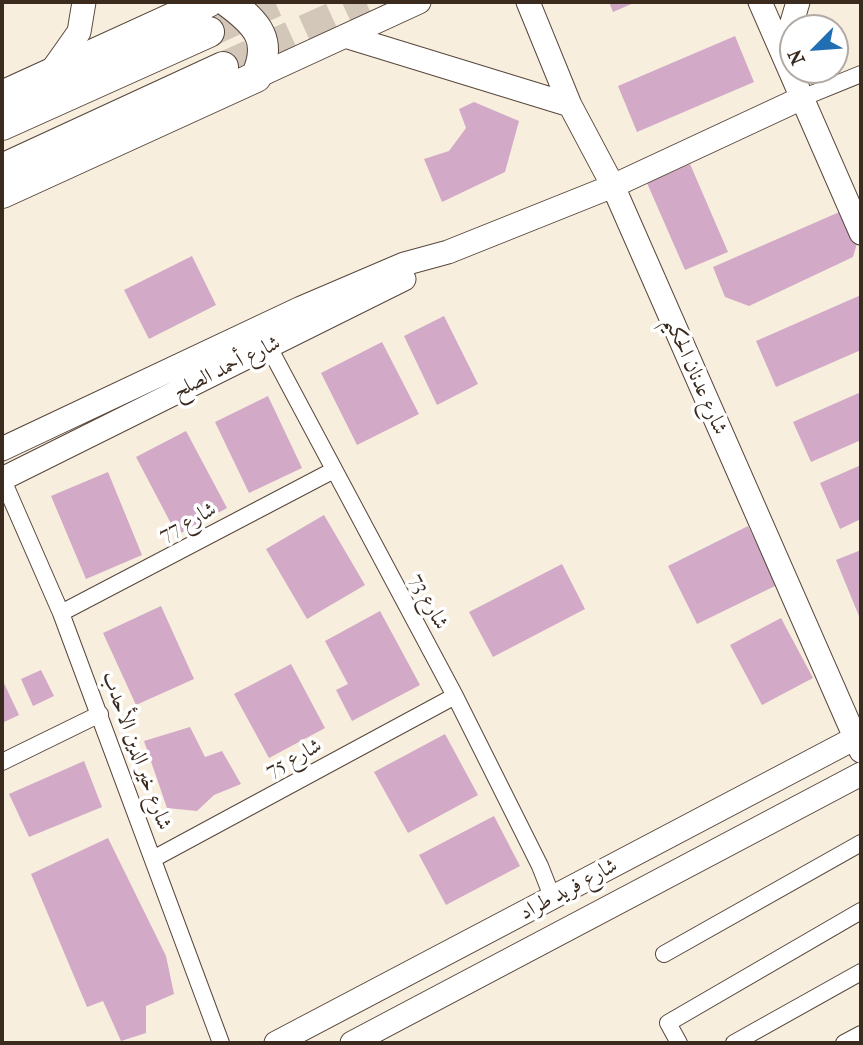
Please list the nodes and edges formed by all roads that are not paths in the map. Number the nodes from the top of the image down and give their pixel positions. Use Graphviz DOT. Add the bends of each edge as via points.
graph roads {
  1 [pos="84,2"];
  2 [pos="208,2"];
  3 [pos="228,2"];
  4 [pos="410,2"];
  5 [pos="418,2"];
  6 [pos="528,2"];
  7 [pos="760,2"];
  8 [pos="209,32"];
  9 [pos="345,36"];
  10 [pos="779,44"];
  11 [pos="223,67"];
  12 [pos="48,74"];
  13 [pos="861,74"];
  14 [pos="256,77"];
  15 [pos="796,84"];
  16 [pos="2,96"];
  17 [pos="802,98"];
  18 [pos="570,105"];
  19 [pos="2,125"];
  20 [pos="2,169"];
  21 [pos="613,186"];
  22 [pos="2,194"];
  23 [pos="861,233"];
  24 [pos="264,338"];
  25 [pos="2,449"];
  26 [pos="334,470"];
  27 [pos="2,478"];
  28 [pos="61,612"];
  29 [pos="455,696"];
  30 [pos="100,714"];
  31 [pos="859,741"];
  32 [pos="2,762"];
  33 [pos="861,774"];
  34 [pos="861,843"];
  35 [pos="153,859"];
  36 [pos="553,899"];
  37 [pos="861,911"];
  38 [pos="664,954"];
  39 [pos="861,972"];
  40 [pos="861,1034"];
  41 [pos="221,1043"];
  42 [pos="276,1043"];
  43 [pos="352,1043"];
  44 [pos="679,1043"];
  45 [pos="734,1043"];
  46 [pos="844,1043"];
  1 -- 12 [label="street" via="79,32"];
  2 -- 12 [label="highway"];
  3 -- 14 [label="highway" via="254,25 260,37 265,57"];
  4 -- 5 [label="street"];
  5 -- 9 [label="street"];
  6 -- 18 [label="street, شارع عدنان الحكيم"];
  7 -- 10 [label="street"];
  8 -- 19 [label="highway"];
  9 -- 14 [label="street"];
  9 -- 18 [label="street"];
  11 -- 20 [label="highway"];
  12 -- 16 [label="highway"];
  13 -- 17 [label="street, شارع أحمد الصلح"];
  14 -- 22 [label="highway"];
  15 -- 17 [label="street"];
  17 -- 21 [label="street, شارع أحمد الصلح"];
  17 -- 23 [label="street"];
  18 -- 21 [label="street, شارع عدنان الحكيم"];
  21 -- 24 [label="street, شارع أحمد الصلح" via="448,251 412,274"];
  21 -- 31 [label="street, شارع عدنان الحكيم"];
  24 -- 25 [label="street, شارع أحمد الصلح"];
  24 -- 26 [label="street, شارع 73"];
  24 -- 27 [label="street, شارع أحمد الصلح"];
  26 -- 28 [label="street, شارع 77"];
  26 -- 29 [label="street, شارع 73"];
  27 -- 28 [label="street, شارع خير الدين الأحدب"];
  28 -- 30 [label="street, شارع خير الدين الأحدب"];
  29 -- 35 [label="street, شارع 75"];
  29 -- 36 [label="street, شارع 73"];
  30 -- 32 [label="street"];
  30 -- 35 [label="street, شارع خير الدين الأحدب"];
  31 -- 36 [label="street, شارع فريد طراد"];
  33 -- 43 [label="street, شارع فريد طراد"];
  34 -- 38 [label="street"];
  35 -- 41 [label="street, شارع خير الدين الأحدب"];
  36 -- 42 [label="street, شارع فريد طراد"];
  37 -- 44 [label="street" via="668,1024"];
  39 -- 45 [label="street"];
  40 -- 46 [label="street"];
}
